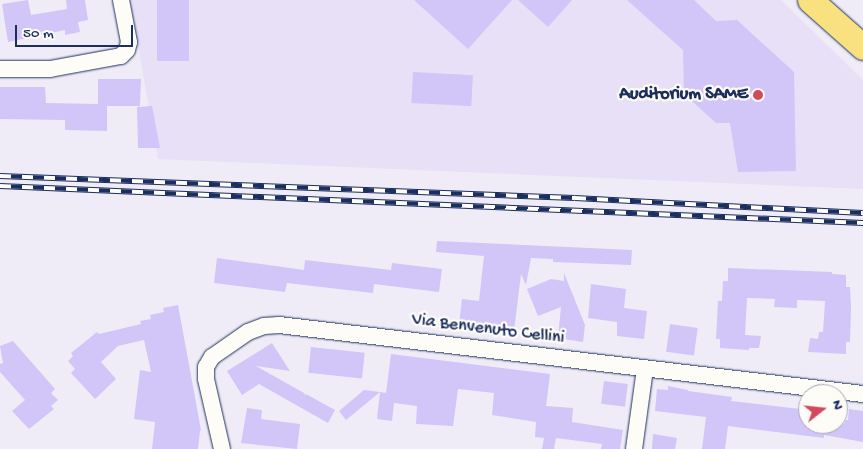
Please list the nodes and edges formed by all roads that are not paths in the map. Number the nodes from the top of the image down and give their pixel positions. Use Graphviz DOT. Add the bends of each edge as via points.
graph roads {
  1 [pos="121,0"];
  2 [pos="810,0"];
  3 [pos="863,47"];
  4 [pos="0,68"];
  5 [pos="645,369"];
  6 [pos="863,394"];
  7 [pos="222,449"];
  8 [pos="634,449"];
  1 -- 4 [label="street" via="129,42 121,56 50,69"];
  2 -- 3 [label="main road"];
  5 -- 6 [label="street, Via Benvenuto Cellini"];
  5 -- 7 [label="street, Via Benvenuto Cellini" via="279,325 264,326 248,332 212,357 206,367"];
  5 -- 8 [label="street"];
}
